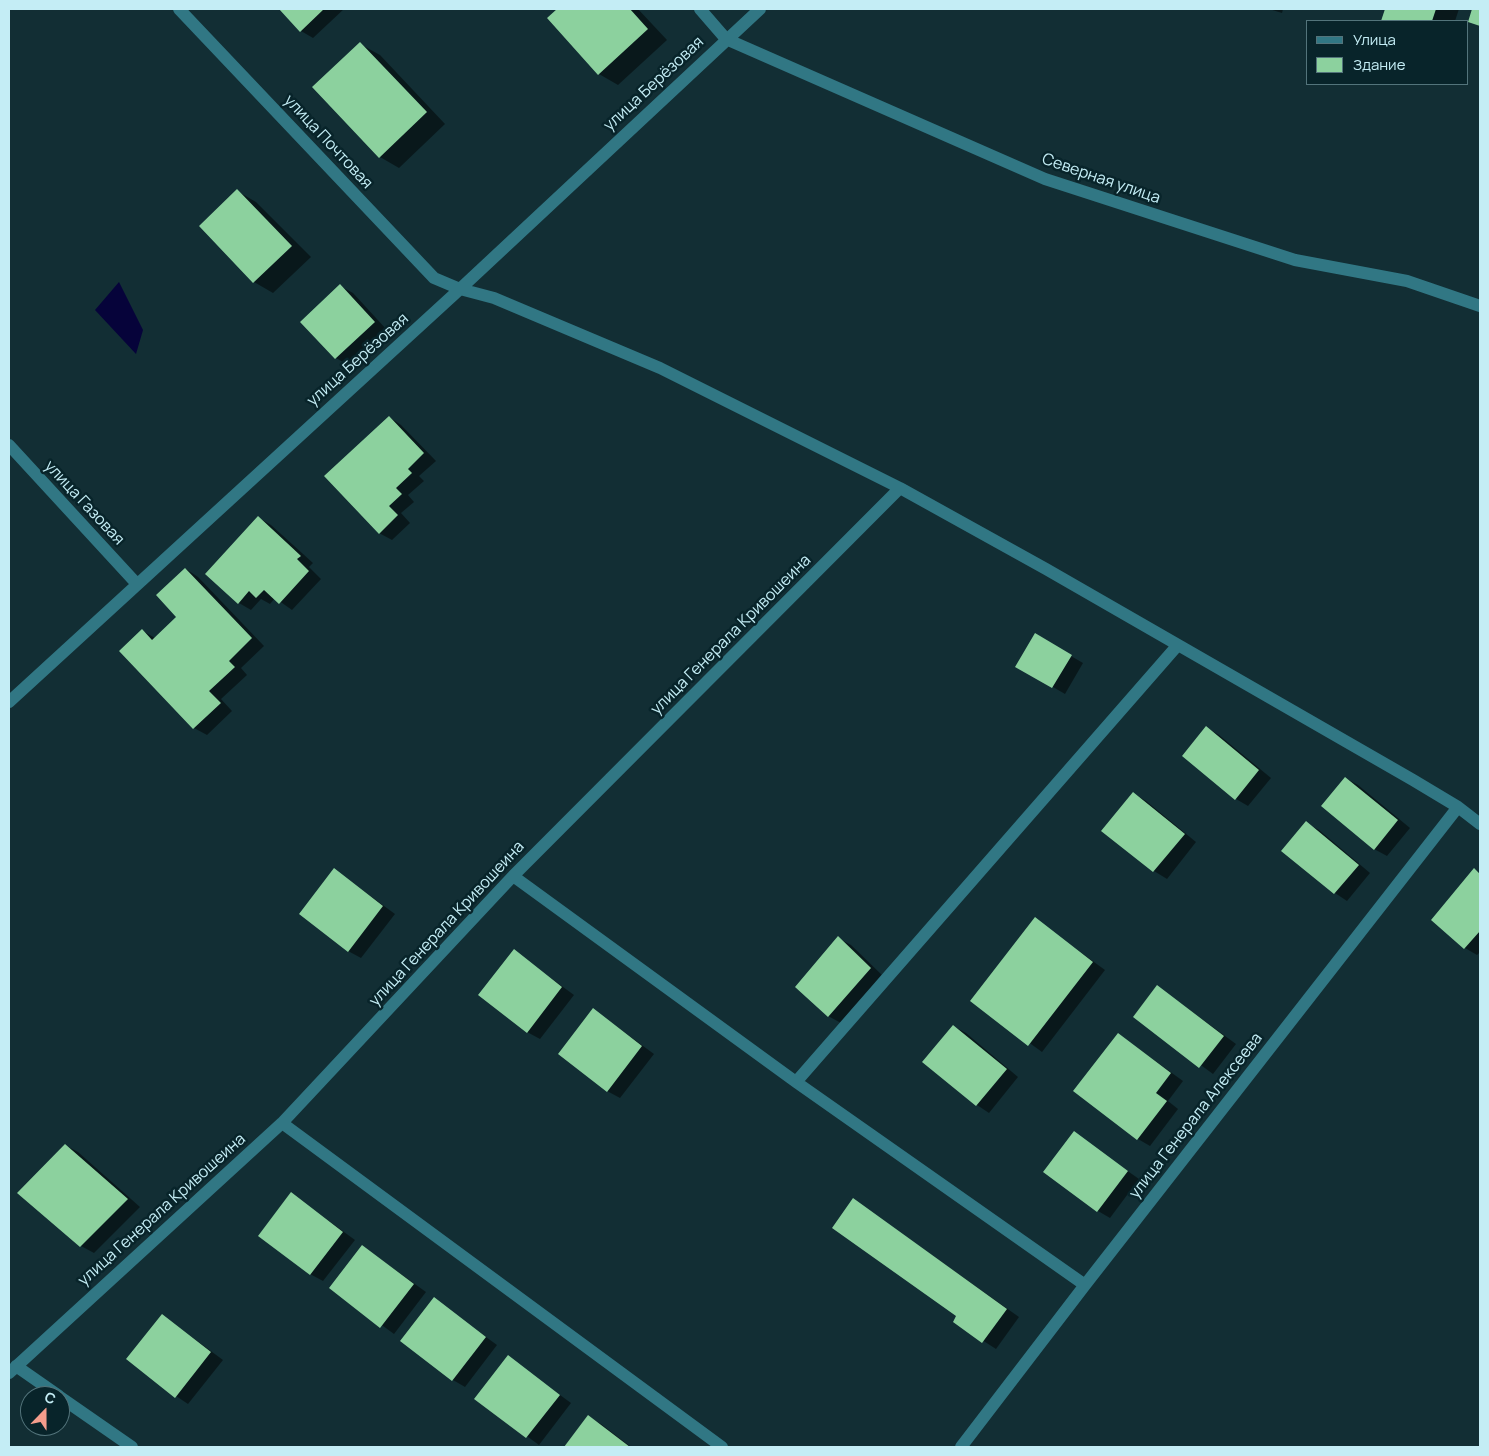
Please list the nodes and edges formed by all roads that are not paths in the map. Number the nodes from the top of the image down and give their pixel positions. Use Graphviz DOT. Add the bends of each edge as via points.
graph roads {
  1 [pos="179,9"];
  2 [pos="700,9"];
  3 [pos="760,9"];
  4 [pos="726,39"];
  5 [pos="460,289"];
  6 [pos="1480,306"];
  7 [pos="9,445"];
  8 [pos="900,488"];
  9 [pos="136,583"];
  10 [pos="1176,646"];
  11 [pos="9,702"];
  12 [pos="1458,807"];
  13 [pos="1480,824"];
  14 [pos="513,876"];
  15 [pos="796,1082"];
  16 [pos="282,1123"];
  17 [pos="1085,1284"];
  18 [pos="12,1370"];
  19 [pos="41,1386"];
  20 [pos="70,1404"];
  21 [pos="132,1447"];
  22 [pos="722,1447"];
  23 [pos="961,1447"];
  1 -- 5 [label="street, улица Почтовая" via="434,278"];
  2 -- 4 [label="street"];
  3 -- 4 [label="street, улица Берёзовая"];
  4 -- 5 [label="street, улица Берёзовая"];
  4 -- 6 [label="street, Северная улица" via="1046,179 1295,260 1408,281"];
  5 -- 8 [label="street, улица Почтовая" via="494,298 660,368"];
  5 -- 9 [label="street, улица Берёзовая"];
  7 -- 9 [label="street, улица Газовая"];
  8 -- 10 [label="street, улица Почтовая"];
  8 -- 14 [label="street, улица Генерала Кривошеина"];
  9 -- 11 [label="street, улица Берёзовая"];
  10 -- 12 [label="street, улица Почтовая"];
  10 -- 15 [label="street"];
  12 -- 13 [label="street, улица Почтовая"];
  12 -- 17 [label="street, улица Генерала Алексеева"];
  14 -- 15 [label="street"];
  14 -- 16 [label="street, улица Генерала Кривошеина"];
  15 -- 17 [label="street"];
  16 -- 18 [label="street, улица Генерала Кривошеина"];
  16 -- 22 [label="street"];
  17 -- 23 [label="street, улица Генерала Алексеева"];
  18 -- 19 [label="street"];
  20 -- 21 [label="street"];
}
